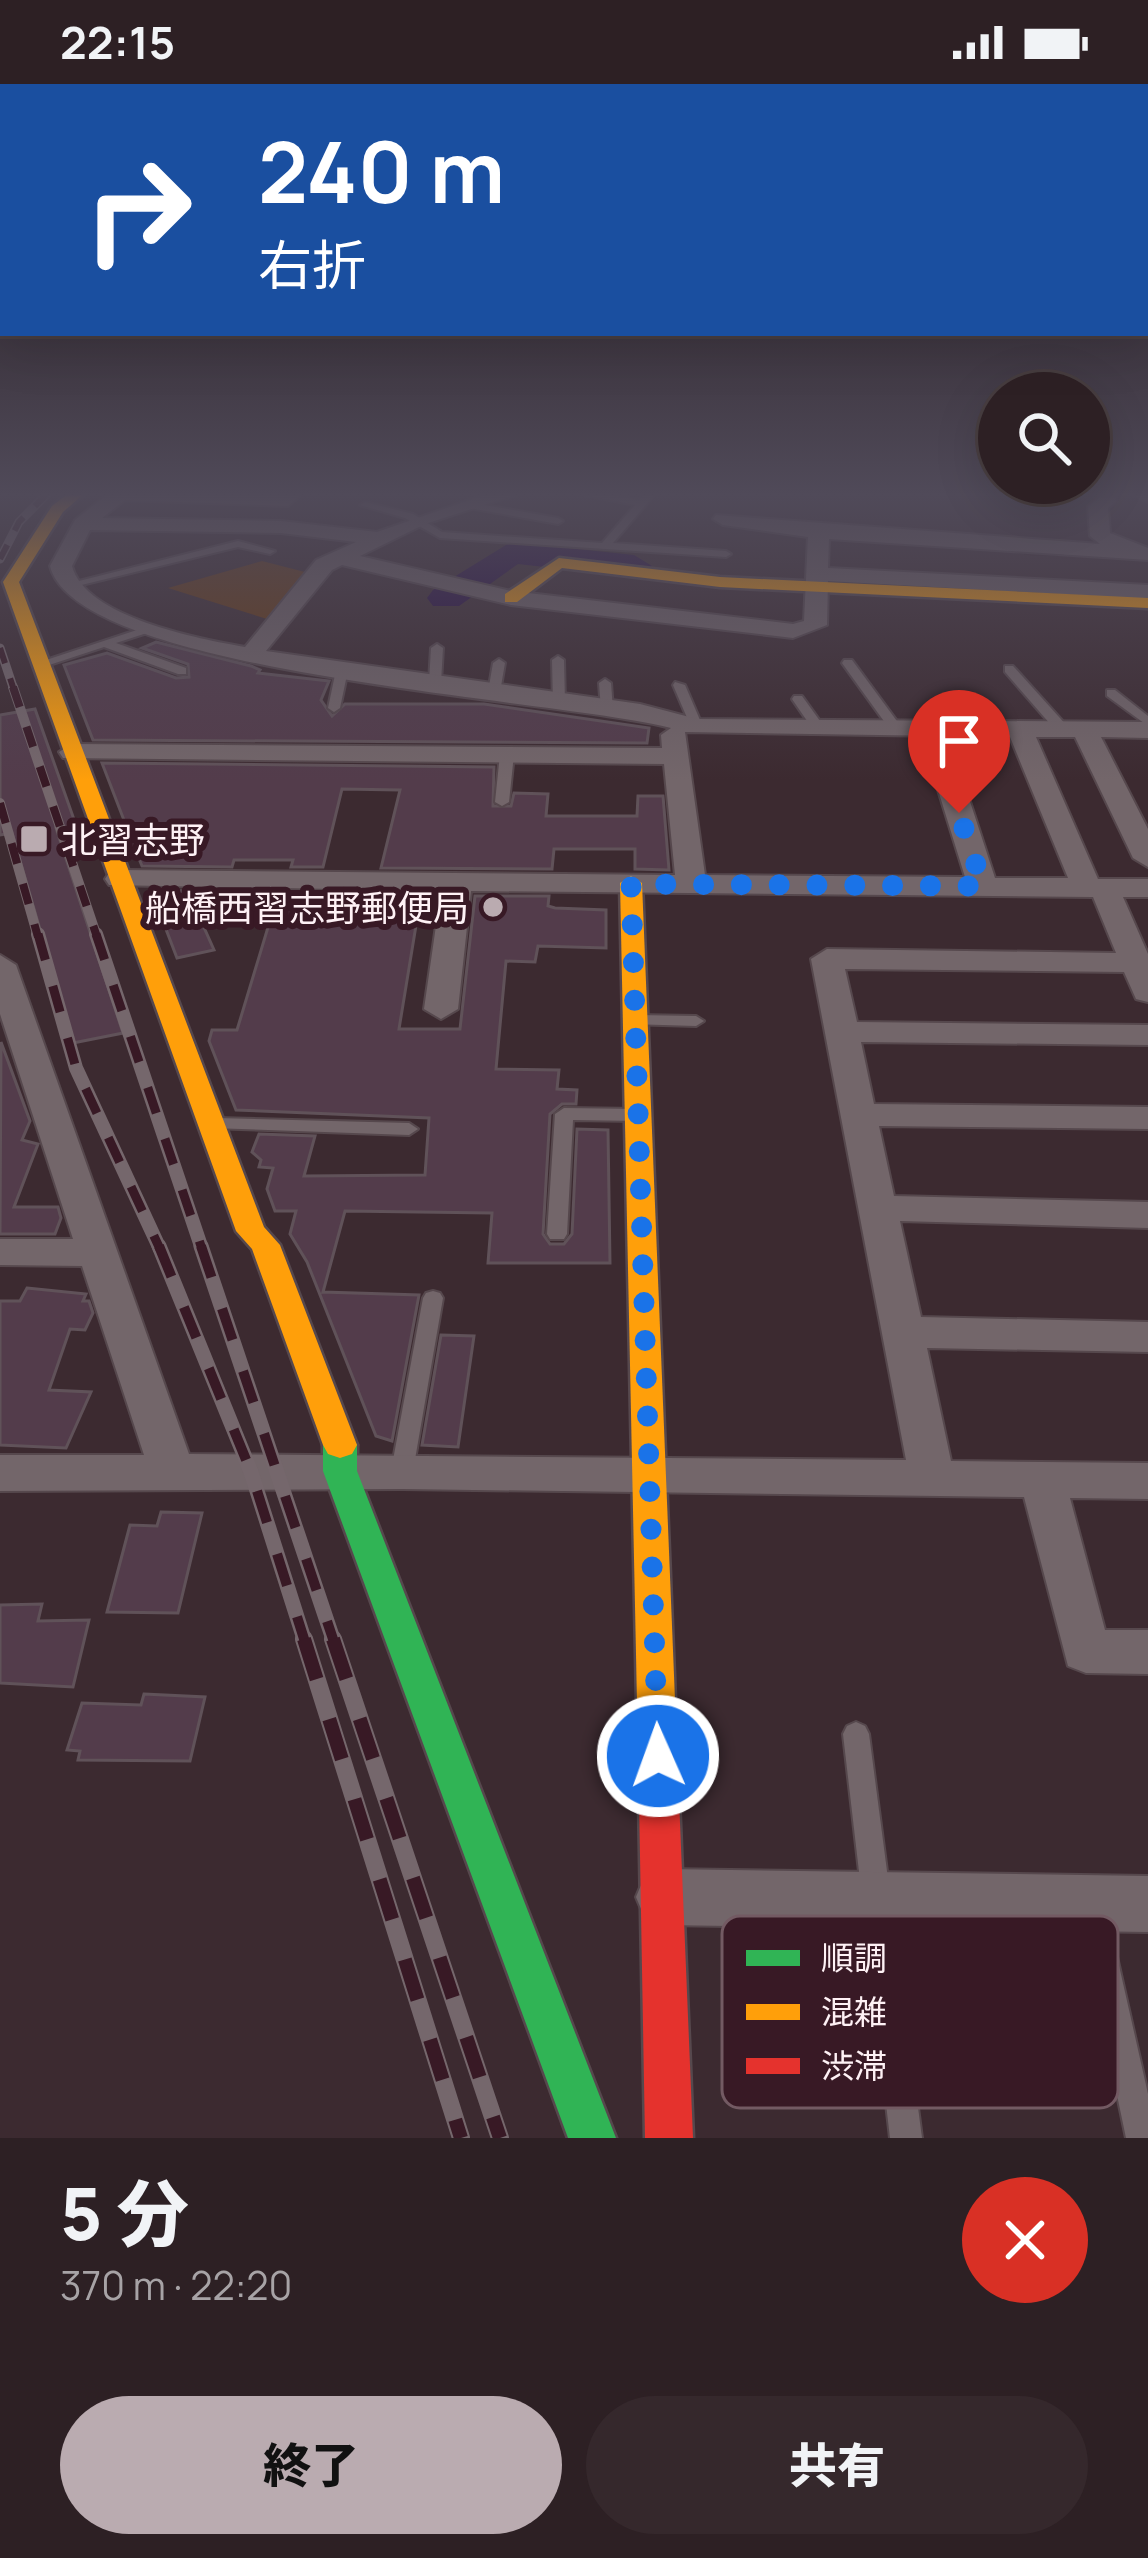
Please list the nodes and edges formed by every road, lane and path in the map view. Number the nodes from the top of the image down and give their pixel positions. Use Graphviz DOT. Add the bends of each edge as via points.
graph roads {
  1 [pos="16,589"];
  2 [pos="73,589"];
  3 [pos="304,589"];
  4 [pos="466,589"];
  5 [pos="524,589"];
  6 [pos="815,589"];
  7 [pos="938,589"];
  8 [pos="1061,589"];
  9 [pos="1148,592"];
  10 [pos="511,598"];
  11 [pos="1148,604"];
  12 [pos="149,628"];
  13 [pos="106,644"];
  14 [pos="437,648"];
  15 [pos="248,658"];
  16 [pos="558,660"];
  17 [pos="499,663"];
  18 [pos="848,663"];
  19 [pos="40,664"];
  20 [pos="1009,669"];
  21 [pos="182,670"];
  22 [pos="342,670"];
  23 [pos="435,682"];
  24 [pos="605,683"];
  25 [pos="679,685"];
  26 [pos="494,692"];
  27 [pos="1111,692"];
  28 [pos="798,699"];
  29 [pos="559,703"];
  30 [pos="334,708"];
  31 [pos="607,710"];
  32 [pos="684,723"];
  33 [pos="1148,726"];
  34 [pos="819,728"];
  35 [pos="896,728"];
  36 [pos="1020,729"];
  37 [pos="1074,730"];
  38 [pos="73,752"];
  39 [pos="507,754"];
  40 [pos="676,756"];
  41 [pos="947,777"];
  42 [pos="502,802"];
  43 [pos="1135,803"];
  44 [pos="1148,858"];
  45 [pos="120,879"];
  46 [pos="457,881"];
  47 [pos="631,884"];
  48 [pos="691,884"];
  49 [pos="983,886"];
  50 [pos="1095,887"];
  51 [pos="1148,887"];
  52 [pos="0,964"];
  53 [pos="1142,977"];
  54 [pos="6,1004"];
  55 [pos="441,1009"];
  56 [pos="635,1020"];
  57 [pos="696,1021"];
  58 [pos="841,1032"];
  59 [pos="1148,1036"];
  60 [pos="638,1114"];
  61 [pos="859,1115"];
  62 [pos="1148,1118"];
  63 [pos="212,1124"];
  64 [pos="409,1129"];
  65 [pos="877,1208"];
  66 [pos="1148,1215"];
  67 [pos="557,1234"];
  68 [pos="0,1252"];
  69 [pos="98,1252"];
  70 [pos="434,1298"];
  71 [pos="901,1332"];
  72 [pos="1148,1337"];
  73 [pos="340,1471"];
  74 [pos="402,1471"];
  75 [pos="172,1472"];
  76 [pos="0,1473"];
  77 [pos="647,1475"];
  78 [pos="932,1476"];
  79 [pos="1042,1479"];
  80 [pos="1148,1481"];
  81 [pos="1148,1652"];
  82 [pos="856,1734"];
  83 [pos="664,1897"];
  84 [pos="877,1900"];
  85 [pos="1090,1904"];
  86 [pos="1148,1904"];
  87 [pos="879,1916"];
  88 [pos="1093,1916"];
  89 [pos="1118,2030"];
  90 [pos="902,2108"];
  91 [pos="592,2138"];
  92 [pos="669,2138"];
  93 [pos="906,2138"];
  94 [pos="1142,2138"];
  1 -- 19 [label="street"];
  2 -- 12 [label="street"];
  3 -- 15 [label="street"];
  4 -- 10 [label="street"];
  5 -- 10 [label="street"];
  6 -- 10 [label="street" via="815,625 793,631"];
  7 -- 11 [label="street"];
  8 -- 9 [label="street"];
  12 -- 13 [label="lane"];
  12 -- 15 [label="street"];
  13 -- 19 [label="lane"];
  13 -- 21 [label="lane"];
  14 -- 23 [label="lane"];
  15 -- 22 [label="street"];
  16 -- 29 [label="lane"];
  17 -- 26 [label="lane"];
  18 -- 35 [label="lane"];
  19 -- 38 [label="street"];
  20 -- 37 [label="lane"];
  22 -- 23 [label="street"];
  22 -- 30 [label="lane"];
  23 -- 26 [label="street"];
  24 -- 31 [label="lane"];
  25 -- 32 [label="lane"];
  26 -- 29 [label="street"];
  27 -- 33 [label="lane"];
  28 -- 34 [label="lane"];
  29 -- 31 [label="street"];
  31 -- 32 [label="street"];
  32 -- 34 [label="street"];
  32 -- 40 [label="street"];
  33 -- 37 [label="street"];
  34 -- 35 [label="street"];
  35 -- 36 [label="street"];
  36 -- 37 [label="street"];
  36 -- 50 [label="street"];
  37 -- 43 [label="street"];
  38 -- 39 [label="street"];
  38 -- 45 [label="street"];
  39 -- 40 [label="street"];
  39 -- 42 [label="lane"];
  40 -- 48 [label="street"];
  41 -- 49 [label="street"];
  43 -- 44 [label="street"];
  45 -- 46 [label="street"];
  45 -- 63 [label="street"];
  46 -- 47 [label="street"];
  46 -- 55 [label="street"];
  47 -- 48 [label="street"];
  47 -- 56 [label="street"];
  48 -- 49 [label="street"];
  49 -- 50 [label="street"];
  50 -- 51 [label="street"];
  50 -- 53 [label="street"];
  52 -- 54 [label="street"];
  53 -- 58 [label="street" via="827,959"];
  54 -- 69 [label="street"];
  56 -- 57 [label="lane"];
  56 -- 60 [label="street"];
  58 -- 59 [label="street"];
  58 -- 61 [label="street"];
  60 -- 67 [label="lane" via="564,1114"];
  60 -- 77 [label="street"];
  61 -- 62 [label="street"];
  61 -- 65 [label="street"];
  63 -- 64 [label="lane"];
  63 -- 73 [label="street" via="340,1436"];
  65 -- 66 [label="street"];
  65 -- 71 [label="street"];
  68 -- 69 [label="street"];
  69 -- 75 [label="street"];
  70 -- 74 [label="lane"];
  71 -- 72 [label="street"];
  71 -- 78 [label="street"];
  73 -- 74 [label="street"];
  73 -- 75 [label="street"];
  73 -- 91 [label="street"];
  74 -- 77 [label="street"];
  75 -- 76 [label="street"];
  77 -- 78 [label="street"];
  77 -- 83 [label="street"];
  78 -- 79 [label="street"];
  79 -- 80 [label="street"];
  79 -- 81 [label="street" via="1086,1651"];
  82 -- 84 [label="lane"];
  83 -- 84 [label="street"];
  83 -- 92 [label="street"];
  84 -- 85 [label="street"];
  84 -- 87 [label="lane"];
  85 -- 86 [label="street"];
  85 -- 88 [label="lane"];
  89 -- 94 [label="lane"];
  90 -- 93 [label="lane"];
}
